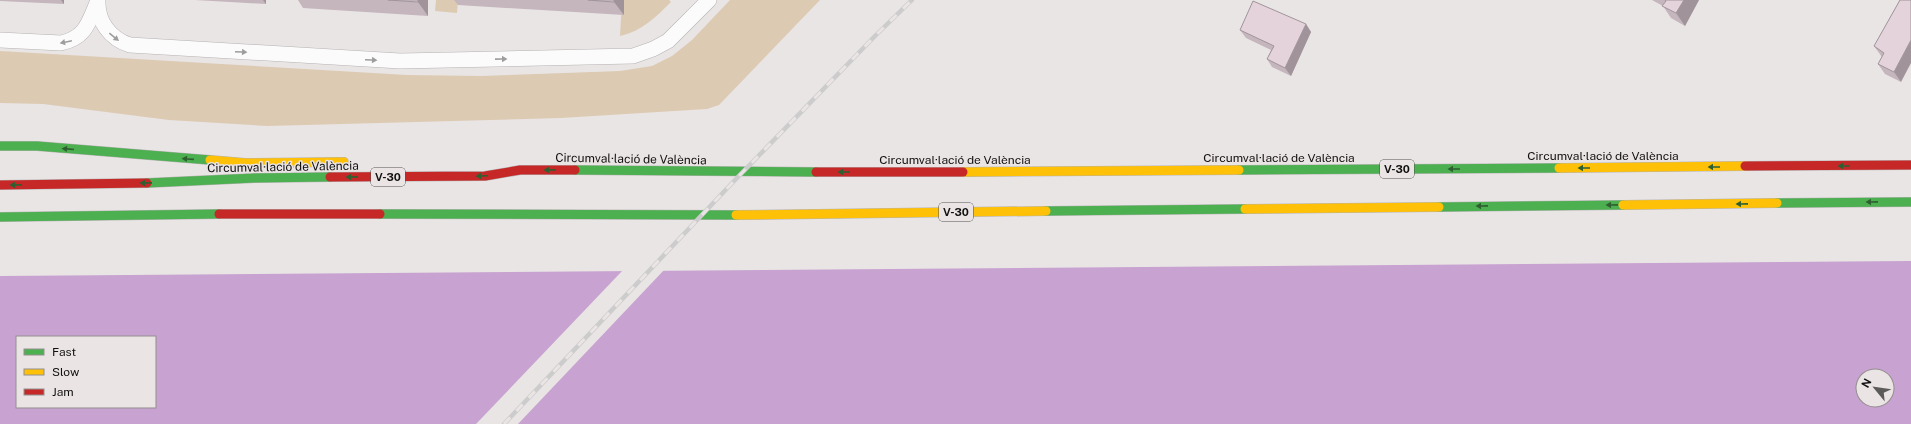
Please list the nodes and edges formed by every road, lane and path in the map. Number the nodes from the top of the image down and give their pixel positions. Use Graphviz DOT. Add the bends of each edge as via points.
graph roads {
  1 [pos="709,0"];
  2 [pos="98,2"];
  3 [pos="0,40"];
  4 [pos="0,146"];
  5 [pos="357,162"];
  6 [pos="499,165"];
  7 [pos="1911,165"];
  8 [pos="520,170"];
  9 [pos="0,185"];
  10 [pos="1911,202"];
  11 [pos="0,217"];
  2 -- 1 [label="street, one-way" via="102,24 111,36 130,45 400,61 633,56 668,41"];
  2 -- 3 [label="street, one-way" via="86,28 78,38 61,43"];
  5 -- 4 [label="highway, one-way" via="245,163 37,146"];
  6 -- 8 [label="highway"];
  7 -- 8 [label="highway, Circumval·lació de València / V-30, one-way" via="1039,172"];
  8 -- 9 [label="highway, Circumval·lació de València / V-30, one-way" via="485,176 255,178 174,183"];
  10 -- 11 [label="highway, V-30, one-way" via="707,215 246,214"];
}
